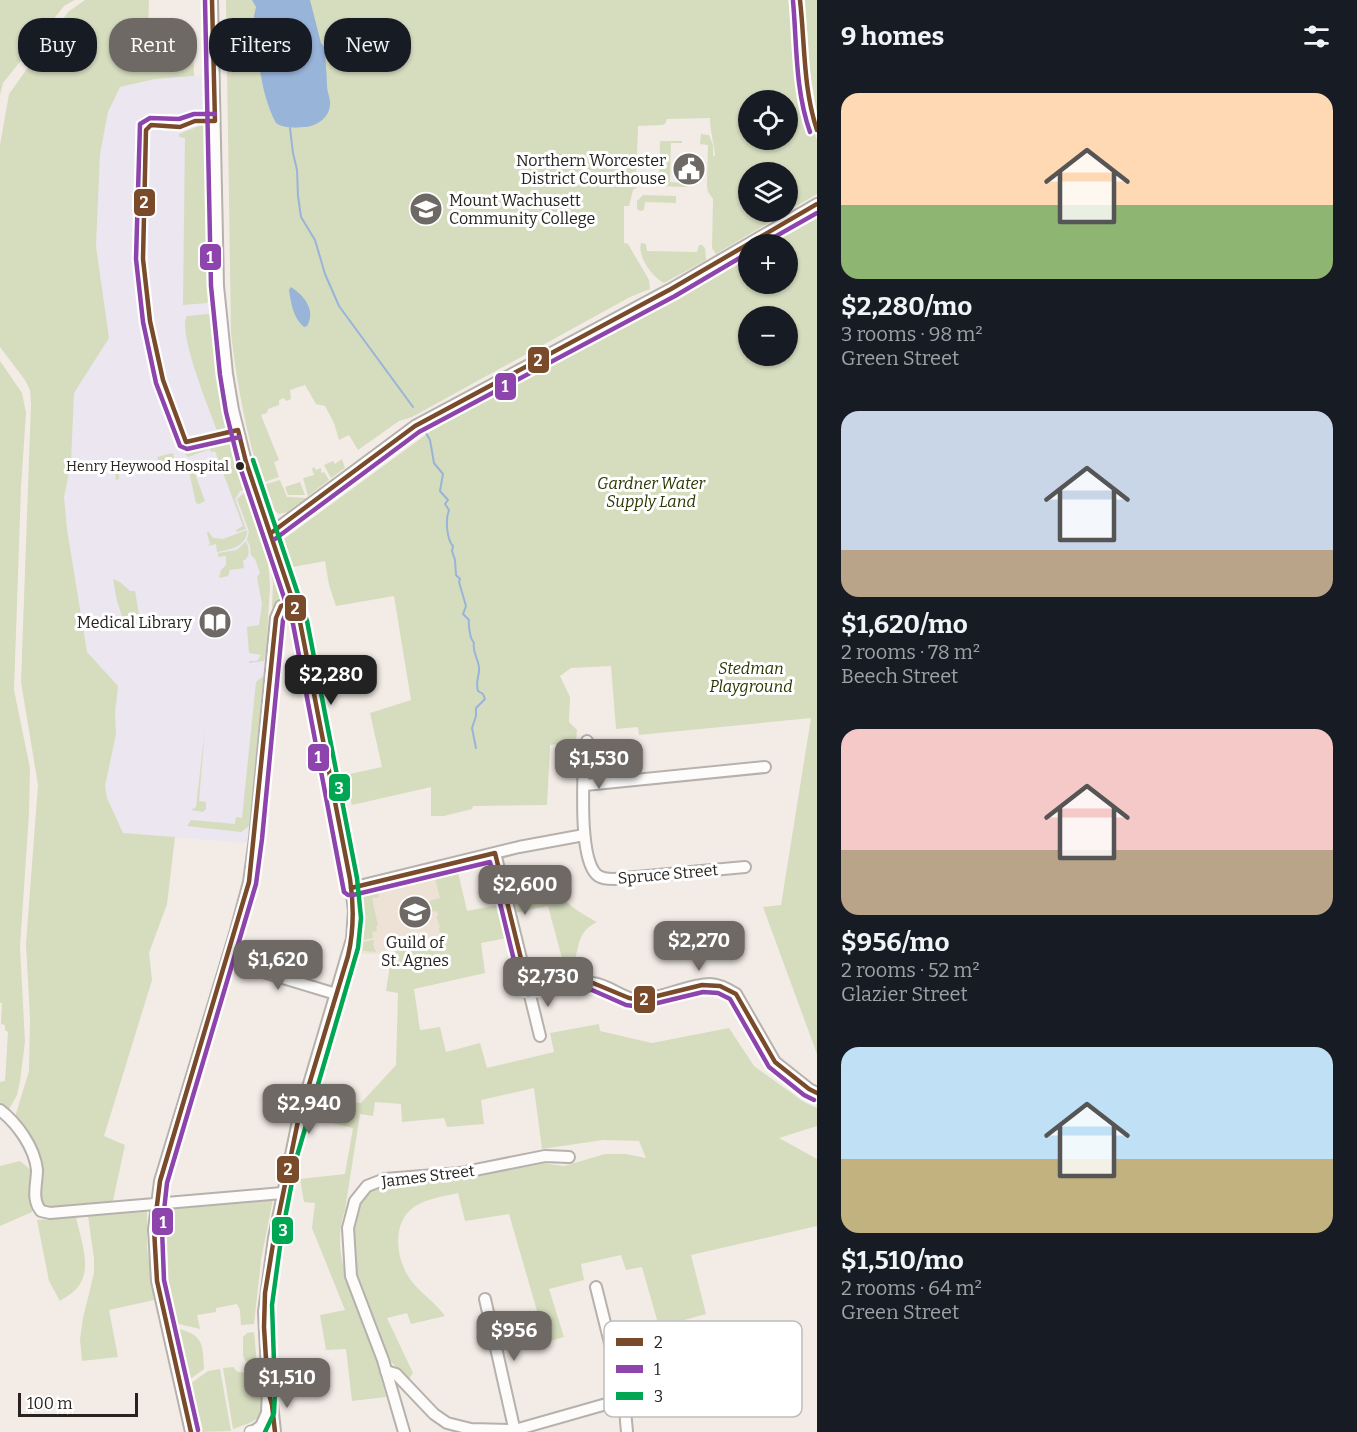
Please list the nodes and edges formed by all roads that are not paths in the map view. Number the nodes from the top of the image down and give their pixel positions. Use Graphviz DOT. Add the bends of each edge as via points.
graph roads {
  1 [pos="212,0"];
  2 [pos="817,204"];
  3 [pos="271,533"];
  4 [pos="294,601"];
  5 [pos="587,741"];
  6 [pos="765,767"];
  7 [pos="585,785"];
  8 [pos="584,835"];
  9 [pos="495,853"];
  10 [pos="746,867"];
  11 [pos="351,888"];
  12 [pos="227,961"];
  13 [pos="528,987"];
  14 [pos="336,994"];
  15 [pos="540,1036"];
  16 [pos="817,1093"];
  17 [pos="0,1110"];
  18 [pos="569,1157"];
  19 [pos="282,1193"];
  20 [pos="156,1204"];
  21 [pos="596,1287"];
  22 [pos="485,1299"];
  23 [pos="604,1321"];
  24 [pos="386,1371"];
  25 [pos="268,1391"];
  26 [pos="604,1405"];
  27 [pos="626,1417"];
  28 [pos="515,1431"];
  29 [pos="191,1432"];
  30 [pos="256,1432"];
  31 [pos="275,1432"];
  32 [pos="404,1432"];
  33 [pos="627,1432"];
  1 -- 3 [label="street" via="218,286 224,356 237,430"];
  2 -- 3 [label="street" via="671,289 415,426"];
  3 -- 4 [label="street"];
  4 -- 11 [label="street"];
  4 -- 12 [label="street" via="281,606 276,618 252,864"];
  5 -- 7 [label="street, Spruce Street"];
  6 -- 7 [label="street"];
  7 -- 8 [label="street, Spruce Street"];
  8 -- 9 [label="street"];
  8 -- 10 [label="street, Spruce Street" via="591,866 597,875 607,879"];
  9 -- 11 [label="street"];
  9 -- 13 [label="street"];
  11 -- 14 [label="street" via="352,938"];
  12 -- 14 [label="street"];
  12 -- 20 [label="street" via="163,1168"];
  13 -- 15 [label="street"];
  13 -- 16 [label="street" via="578,981 610,987 640,1000 710,984 727,989 736,993 775,1062"];
  14 -- 19 [label="street" via="297,1126"];
  17 -- 20 [label="street" via="35,1155 35,1200 41,1211"];
  18 -- 24 [label="street, James Street" via="545,1156 460,1173 385,1179 362,1190 349,1220 351,1271"];
  19 -- 20 [label="street"];
  19 -- 25 [label="street" via="264,1305"];
  20 -- 29 [label="street" via="153,1229 157,1281"];
  21 -- 23 [label="street"];
  22 -- 28 [label="street"];
  24 -- 28 [label="street" via="396,1374 447,1423 471,1429"];
  24 -- 32 [label="street, James Street"];
  25 -- 30 [label="street" via="266,1416"];
  25 -- 31 [label="street"];
  26 -- 28 [label="street"];
  27 -- 33 [label="street"];
}
